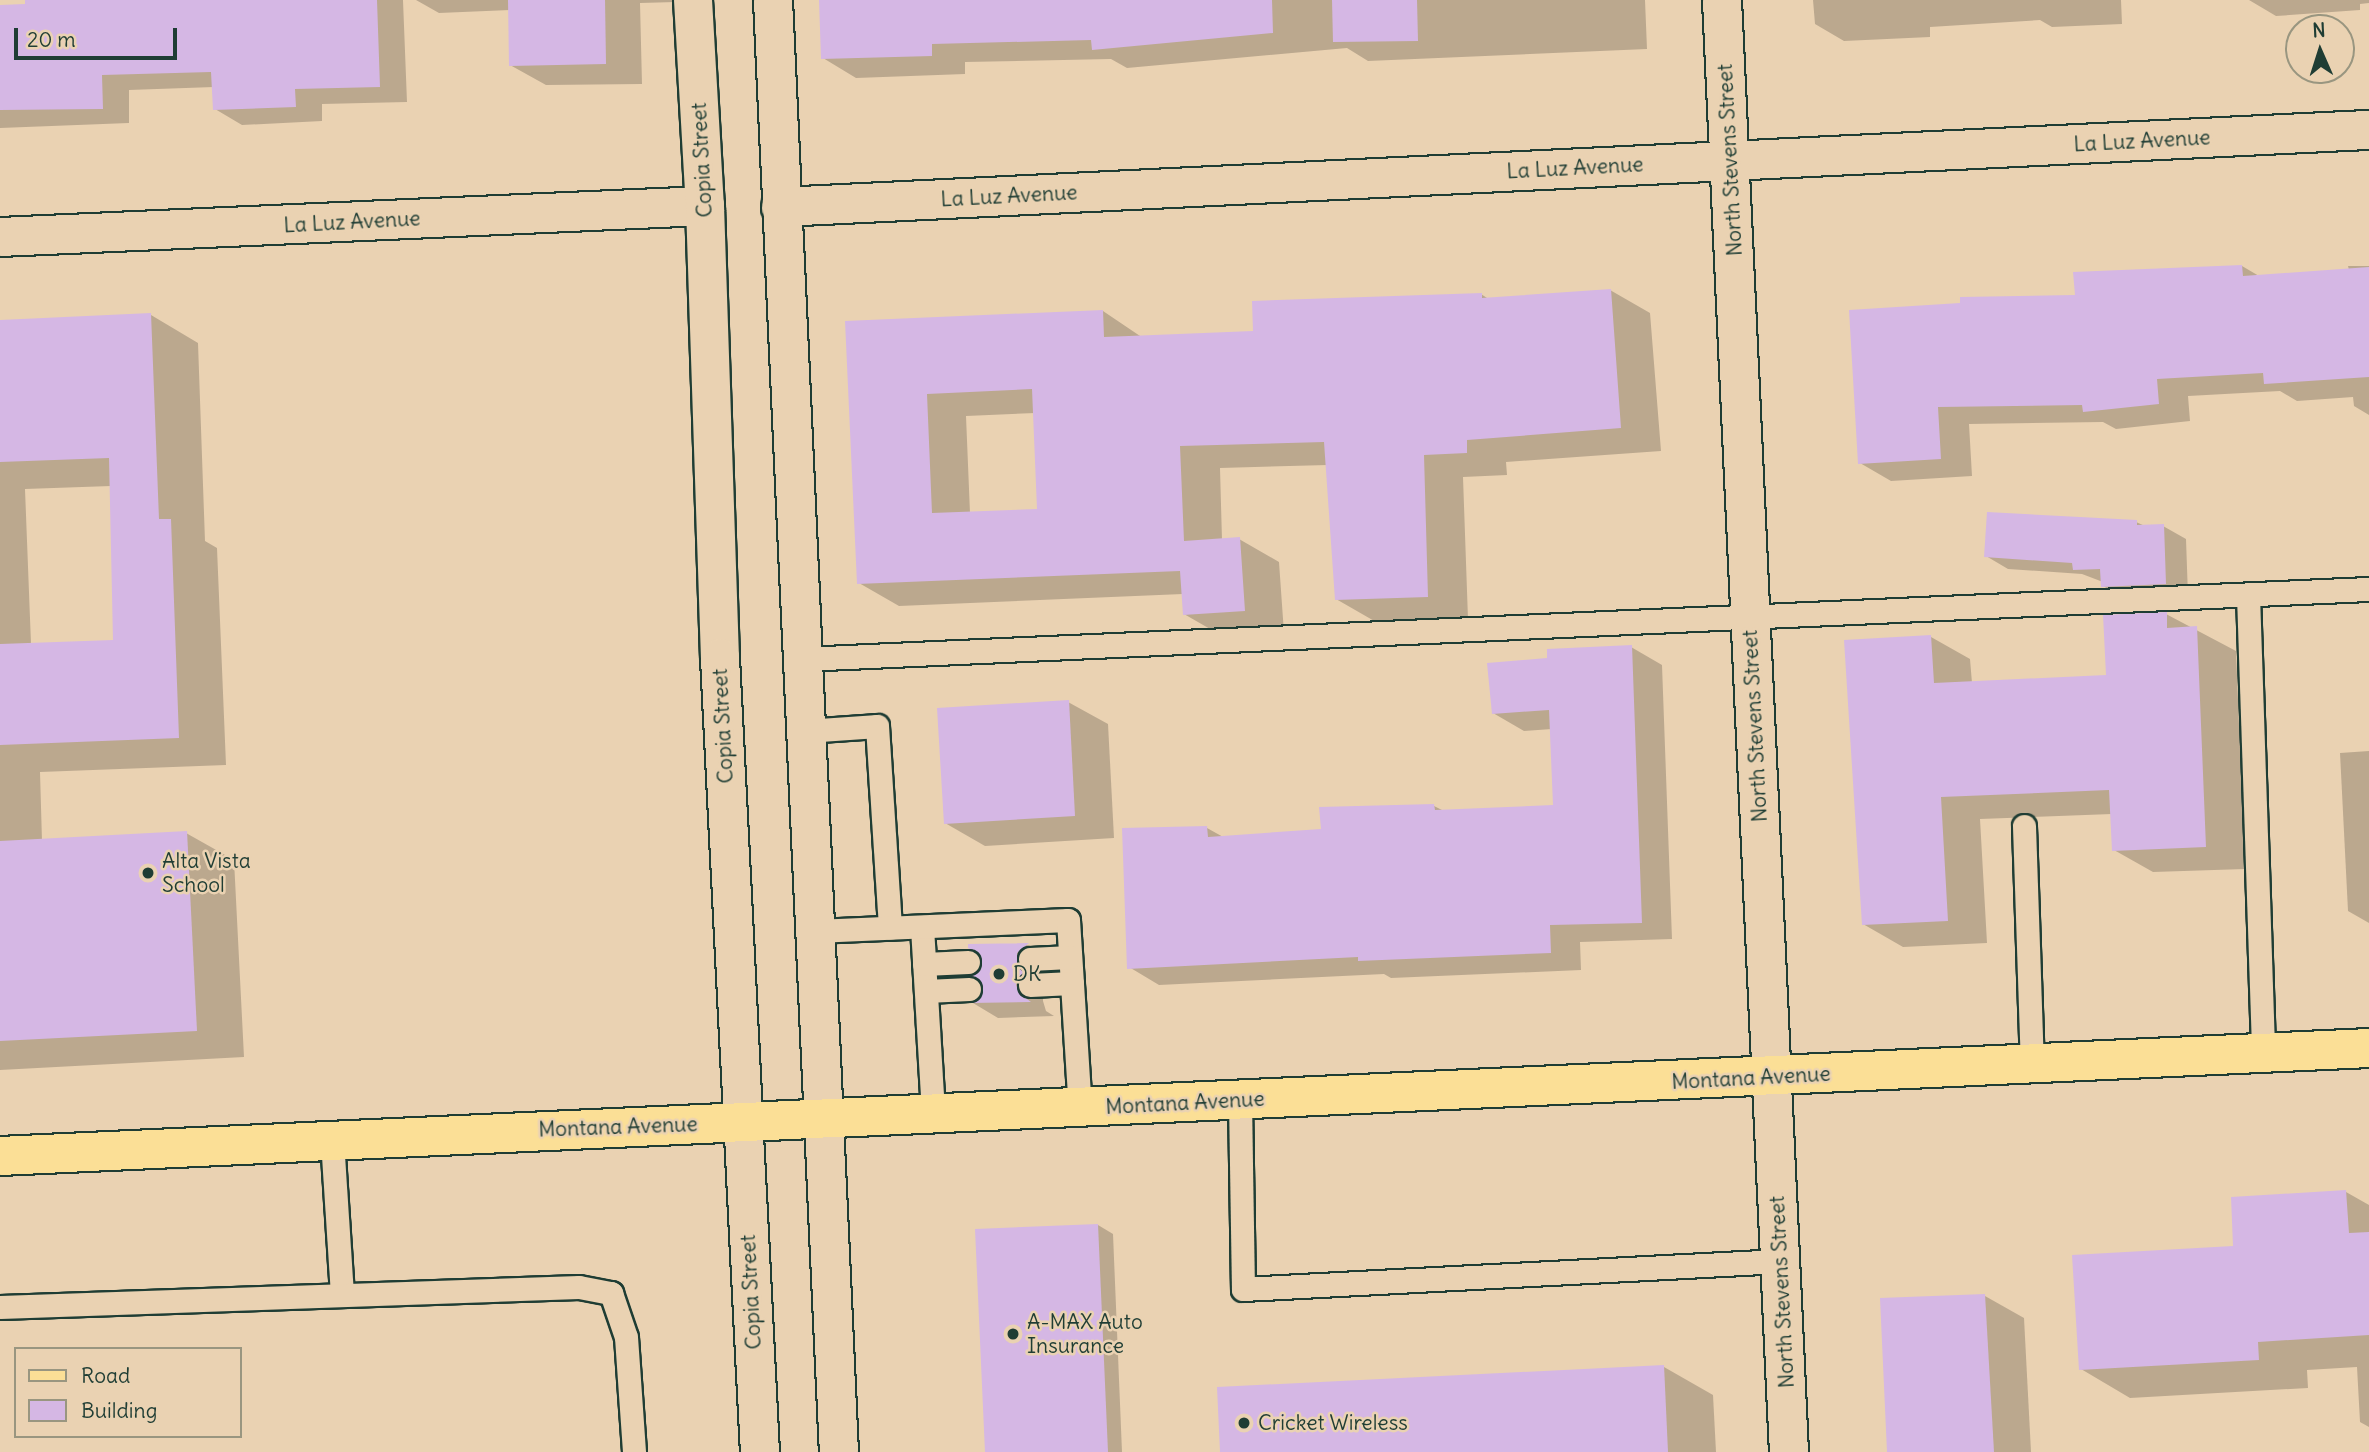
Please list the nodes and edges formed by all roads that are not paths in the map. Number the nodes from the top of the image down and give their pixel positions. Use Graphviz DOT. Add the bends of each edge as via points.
graph roads {
  1 [pos="693,0"];
  2 [pos="773,0"];
  3 [pos="1722,0"];
  4 [pos="2369,130"];
  5 [pos="1730,160"];
  6 [pos="705,206"];
  7 [pos="781,207"];
  8 [pos="0,237"];
  9 [pos="2369,589"];
  10 [pos="2248,595"];
  11 [pos="1750,616"];
  12 [pos="802,659"];
  13 [pos="806,731"];
  14 [pos="2024,826"];
  15 [pos="922,927"];
  16 [pos="890,928"];
  17 [pos="815,932"];
  18 [pos="1070,957"];
  19 [pos="1030,959"];
  20 [pos="968,962"];
  21 [pos="924,964"];
  22 [pos="1072,983"];
  23 [pos="1030,985"];
  24 [pos="968,989"];
  25 [pos="926,991"];
  26 [pos="2369,1048"];
  27 [pos="2263,1053"];
  28 [pos="2032,1065"];
  29 [pos="1771,1078"];
  30 [pos="1240,1100"];
  31 [pos="1080,1109"];
  32 [pos="933,1114"];
  33 [pos="822,1119"];
  34 [pos="742,1122"];
  35 [pos="332,1140"];
  36 [pos="0,1156"];
  37 [pos="1780,1261"];
  38 [pos="342,1295"];
  39 [pos="0,1307"];
  40 [pos="634,1452"];
  41 [pos="760,1452"];
  42 [pos="839,1452"];
  43 [pos="1789,1452"];
  1 -- 6 [label="street, Copia Street"];
  2 -- 7 [label="street"];
  3 -- 5 [label="street, North Stevens Street"];
  4 -- 5 [label="street, La Luz Avenue"];
  5 -- 7 [label="street, La Luz Avenue"];
  5 -- 11 [label="street, North Stevens Street"];
  6 -- 8 [label="street, La Luz Avenue"];
  6 -- 34 [label="street, Copia Street"];
  7 -- 12 [label="street"];
  9 -- 10 [label="lane"];
  10 -- 11 [label="lane"];
  10 -- 27 [label="lane"];
  11 -- 12 [label="lane"];
  11 -- 29 [label="street, North Stevens Street"];
  12 -- 13 [label="street"];
  13 -- 16 [label="lane" via="877,726"];
  13 -- 17 [label="street"];
  14 -- 28 [label="lane"];
  15 -- 16 [label="lane"];
  15 -- 18 [label="lane" via="1068,920"];
  15 -- 21 [label="lane"];
  16 -- 17 [label="lane"];
  17 -- 33 [label="street"];
  18 -- 19 [label="lane"];
  18 -- 22 [label="lane"];
  20 -- 21 [label="lane"];
  21 -- 25 [label="lane"];
  22 -- 23 [label="lane"];
  22 -- 31 [label="lane"];
  24 -- 25 [label="lane"];
  25 -- 32 [label="lane"];
  26 -- 27 [label="main road, Montana Avenue"];
  27 -- 28 [label="main road, Montana Avenue"];
  28 -- 29 [label="main road, Montana Avenue"];
  29 -- 30 [label="main road, Montana Avenue"];
  29 -- 37 [label="street, North Stevens Street"];
  30 -- 31 [label="main road, Montana Avenue"];
  30 -- 37 [label="lane" via="1242,1289"];
  31 -- 32 [label="main road, Montana Avenue"];
  32 -- 33 [label="main road, Montana Avenue"];
  33 -- 34 [label="main road, Montana Avenue"];
  33 -- 42 [label="street"];
  34 -- 35 [label="main road, Montana Avenue"];
  34 -- 41 [label="street, Copia Street"];
  35 -- 36 [label="main road, Montana Avenue"];
  35 -- 38 [label="lane"];
  37 -- 43 [label="street, North Stevens Street"];
  38 -- 39 [label="lane"];
  38 -- 40 [label="lane" via="579,1287 611,1293 626,1337"];
}
